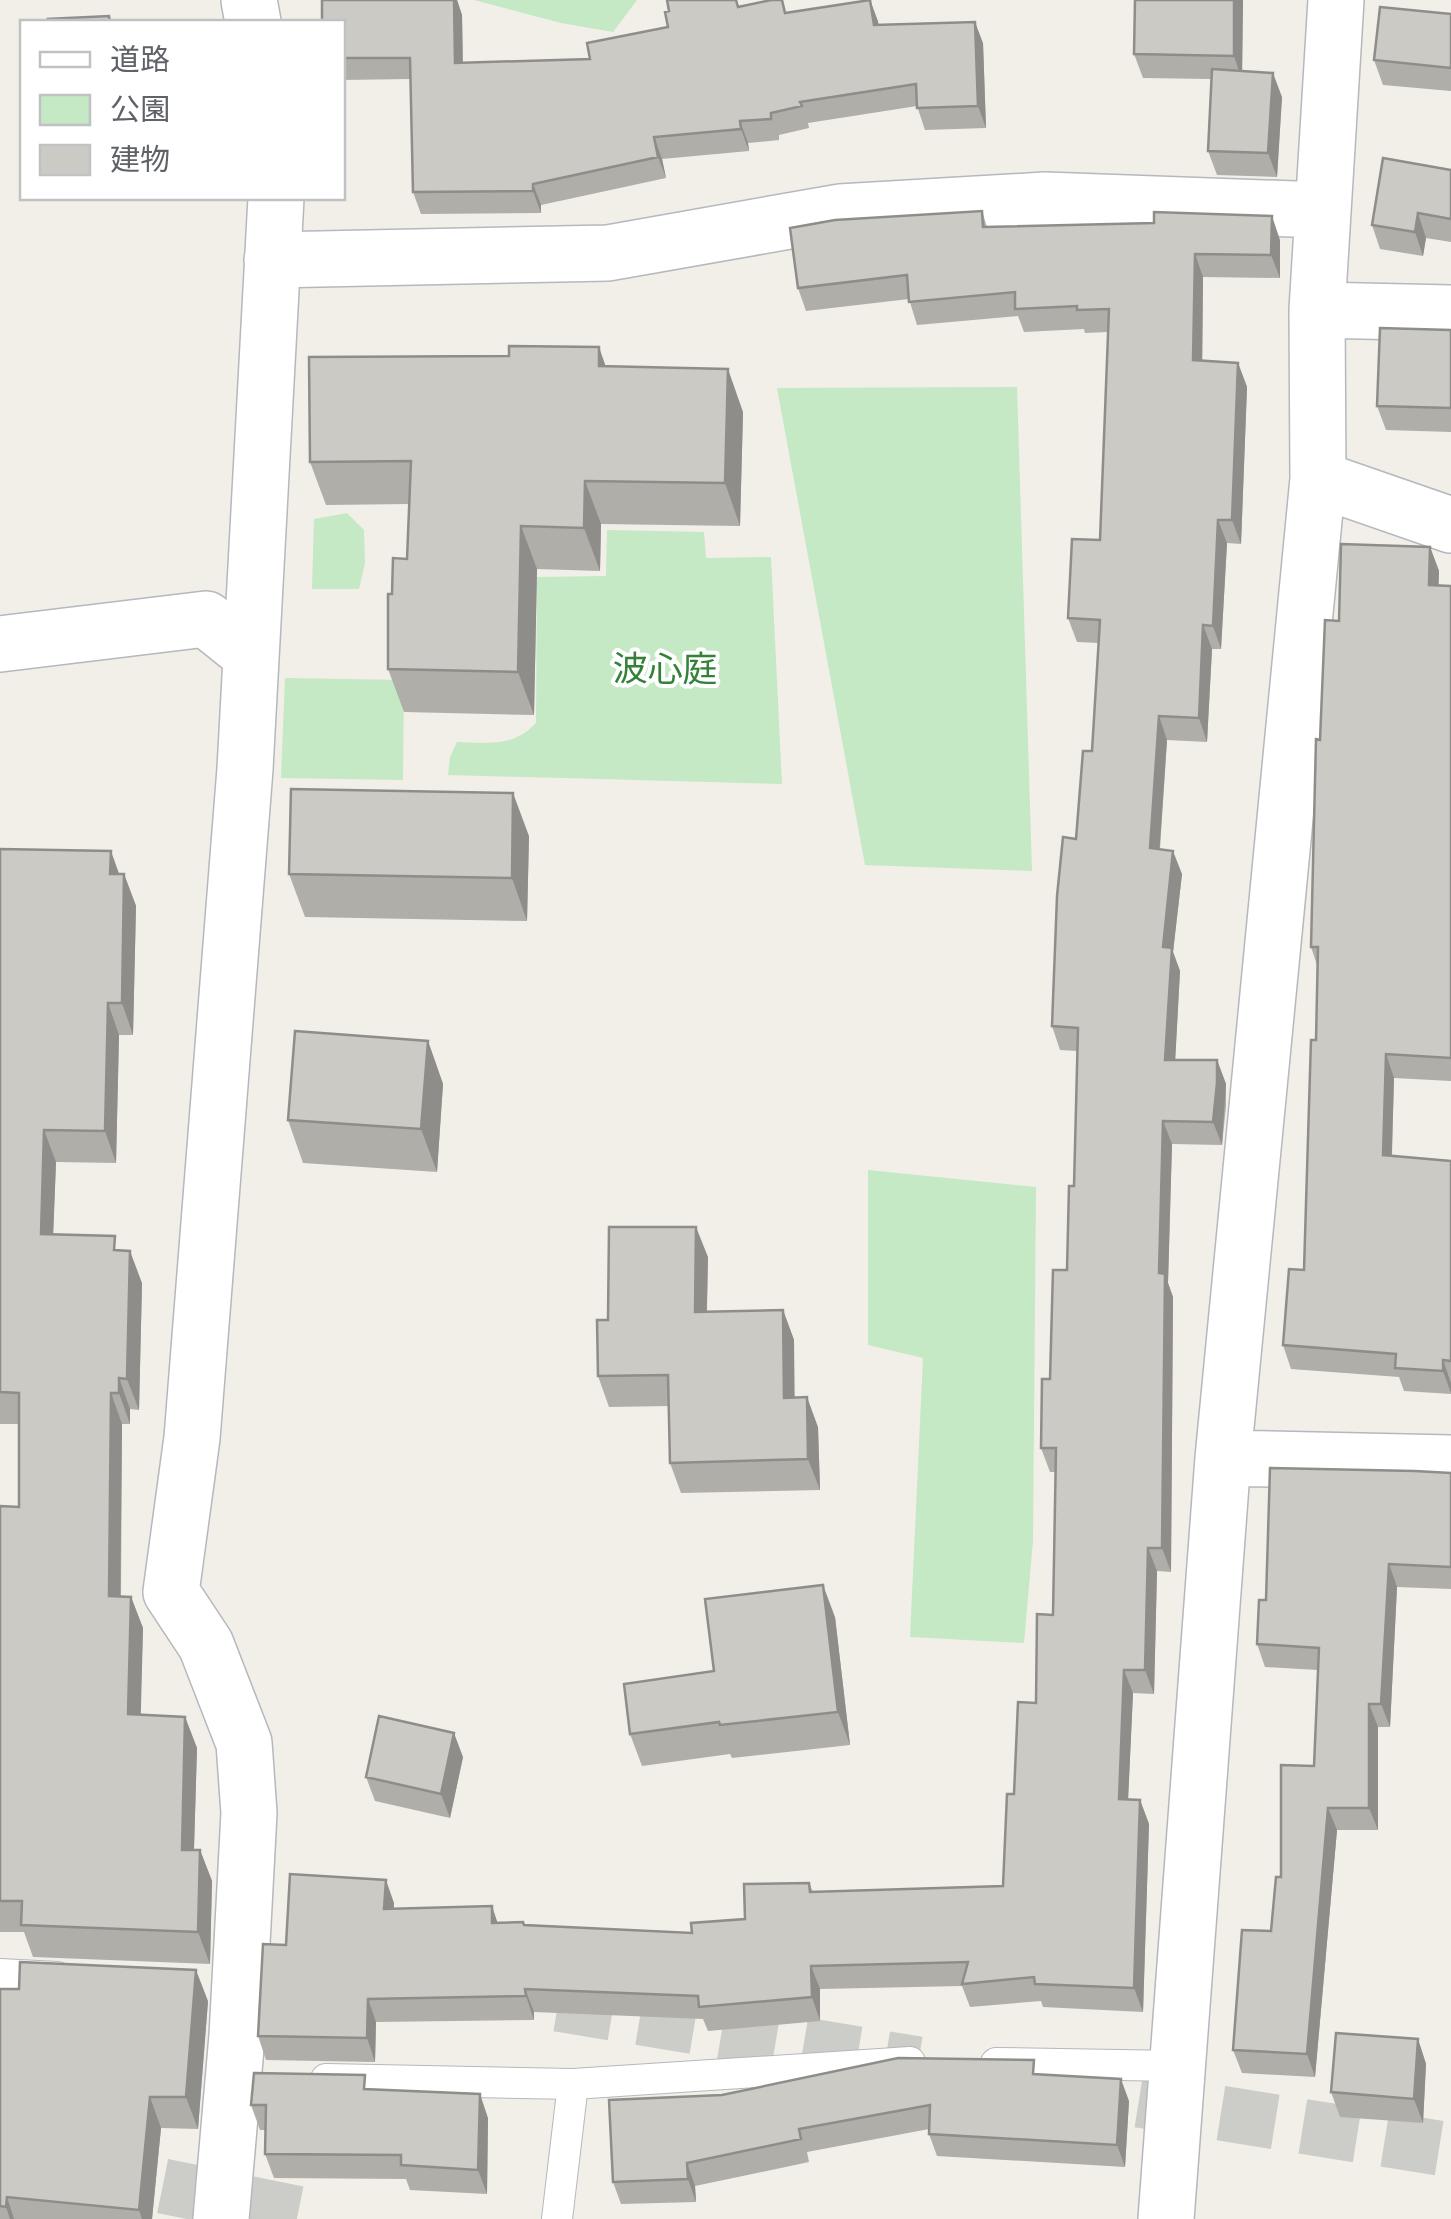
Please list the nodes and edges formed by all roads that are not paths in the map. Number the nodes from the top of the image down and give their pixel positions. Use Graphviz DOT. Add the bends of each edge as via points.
graph roads {
  1 [pos="1336,0"];
  2 [pos="276,200"];
  3 [pos="1322,210"];
  4 [pos="272,260"];
  5 [pos="1317,310"];
  6 [pos="1451,313"];
  7 [pos="1318,479"];
  8 [pos="1451,525"];
  9 [pos="0,644"];
  10 [pos="252,655"];
  11 [pos="1223,1458"];
  12 [pos="1451,1464"];
  13 [pos="0,1974"];
  14 [pos="80,1978"];
  15 [pos="1178,2066"];
  16 [pos="294,2079"];
  17 [pos="573,2084"];
  18 [pos="1166,2218"];
  19 [pos="221,2219"];
  20 [pos="557,2219"];
  21 [pos="1142,2219"];
  22 [pos="1176,2219"];
  1 -- 3 [label="street"];
  2 -- 4 [label="street"];
  3 -- 4 [label="street" via="1045,200 840,212 608,253"];
  3 -- 5 [label="street"];
  4 -- 10 [label="street"];
  5 -- 6 [label="street"];
  5 -- 7 [label="street"];
  7 -- 8 [label="street"];
  7 -- 11 [label="street"];
  9 -- 10 [label="street" via="206,619"];
  10 -- 19 [label="street" via="192,1438 170,1592 206,1646 244,1743 249,1812 230,1984 244,2078"];
  11 -- 12 [label="street"];
  11 -- 15 [label="street"];
  13 -- 14 [label="lane"];
  15 -- 17 [label="lane" via="906,2062"];
  15 -- 18 [label="street"];
  16 -- 17 [label="lane"];
  17 -- 20 [label="lane"];
  18 -- 21 [label="street"];
  18 -- 22 [label="street"];
}
